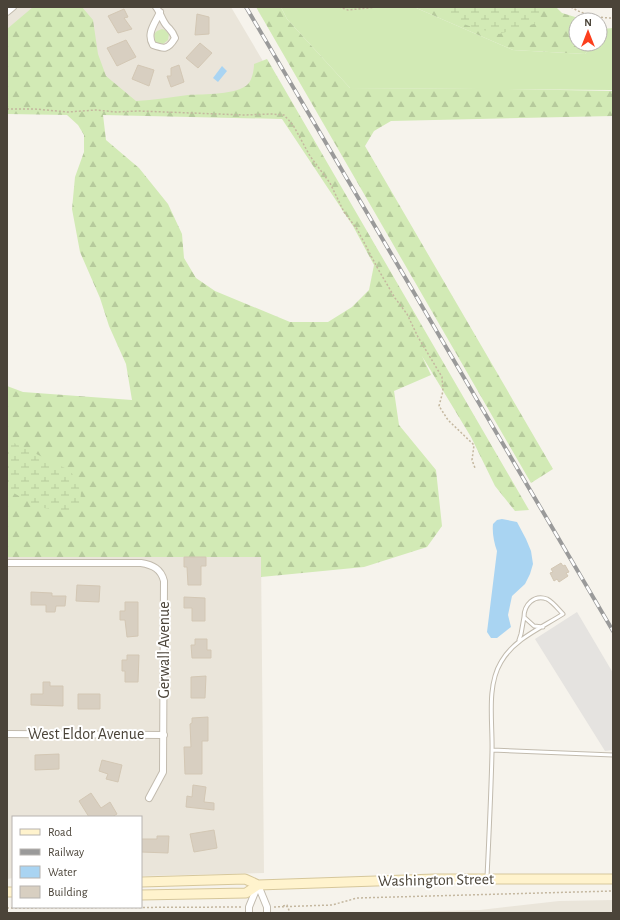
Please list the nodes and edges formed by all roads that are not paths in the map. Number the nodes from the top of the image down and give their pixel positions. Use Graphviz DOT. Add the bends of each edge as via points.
graph roads {
  1 [pos="13,7"];
  2 [pos="158,10"];
  3 [pos="7,12"];
  4 [pos="7,563"];
  5 [pos="524,617"];
  6 [pos="543,627"];
  7 [pos="518,641"];
  8 [pos="7,734"];
  9 [pos="164,735"];
  10 [pos="492,750"];
  11 [pos="613,755"];
  12 [pos="149,798"];
  13 [pos="487,879"];
  14 [pos="613,879"];
  15 [pos="142,882"];
  16 [pos="258,885"];
  17 [pos="142,895"];
  18 [pos="249,910"];
  19 [pos="267,910"];
  1 -- 3 [label="street"];
  2 -- 2 [label="street" via="150,32 150,40 153,45 166,48 175,38"];
  4 -- 9 [label="street, Gerwall Avenue" via="141,563 150,564 160,571 164,581"];
  5 -- 6 [label="lane" via="534,626"];
  5 -- 6 [label="lane" via="524,611 532,600 539,598 552,602 563,614"];
  5 -- 7 [label="lane"];
  6 -- 7 [label="lane"];
  7 -- 10 [label="lane" via="500,663 493,678"];
  8 -- 9 [label="street, West Eldor Avenue"];
  9 -- 12 [label="street, Gerwall Avenue" via="163,772"];
  10 -- 11 [label="lane"];
  10 -- 13 [label="lane"];
  13 -- 14 [label="main road, Washington Street"];
  13 -- 16 [label="main road, Washington Street"];
  15 -- 16 [label="main road, Washington Street" via="245,879"];
  16 -- 17 [label="main road, Washington Street" via="246,892"];
  16 -- 18 [label="street"];
  16 -- 19 [label="street"];
}
